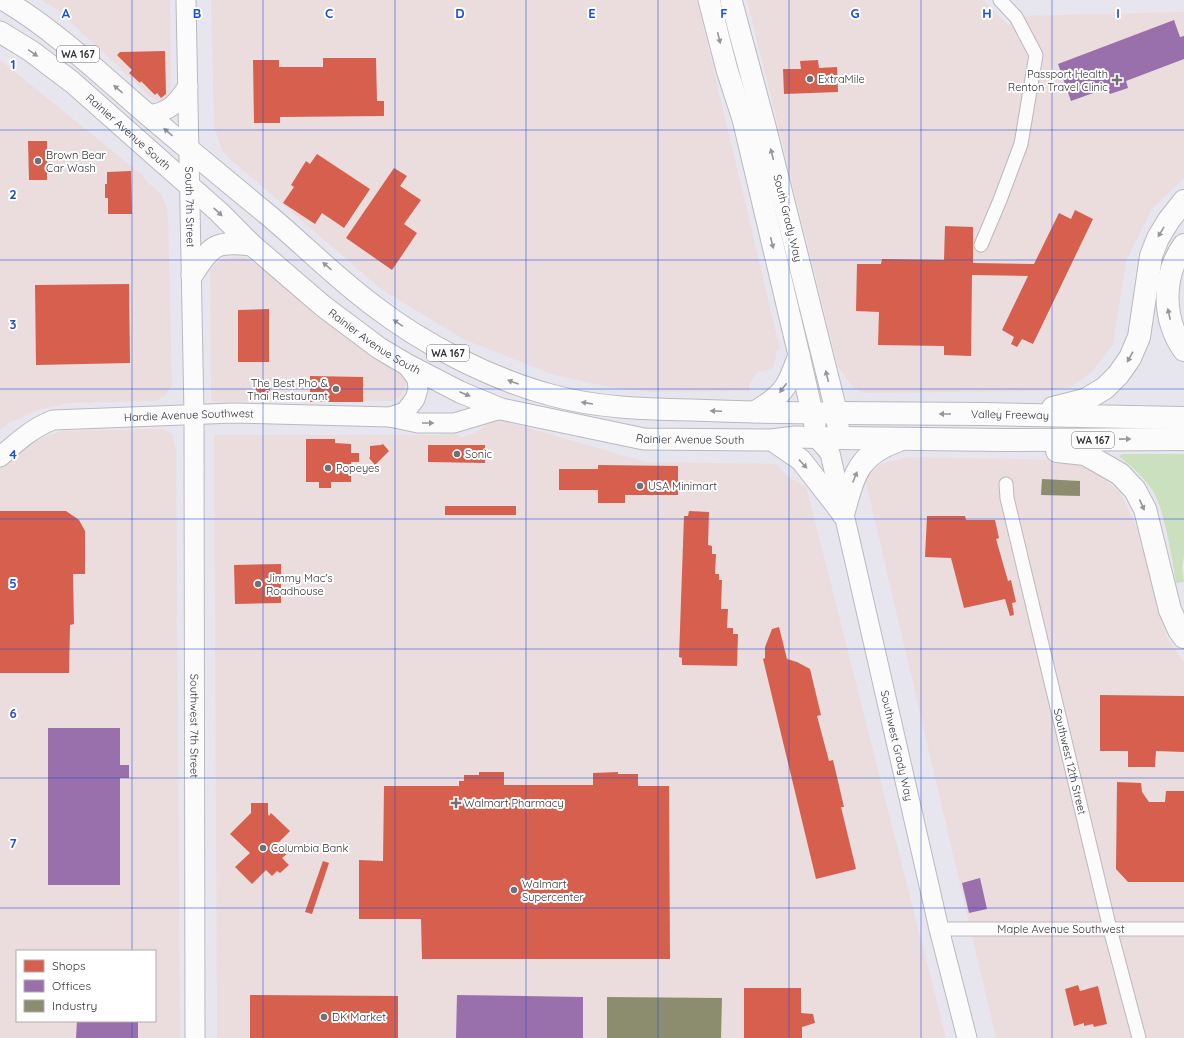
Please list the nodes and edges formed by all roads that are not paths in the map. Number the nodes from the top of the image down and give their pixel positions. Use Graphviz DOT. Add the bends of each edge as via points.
graph roads {
  1 [pos="4,0"];
  2 [pos="186,0"];
  3 [pos="709,0"];
  4 [pos="731,0"];
  5 [pos="737,0"];
  6 [pos="1000,0"];
  7 [pos="736,21"];
  8 [pos="0,32"];
  9 [pos="188,86"];
  10 [pos="148,115"];
  11 [pos="189,150"];
  12 [pos="189,185"];
  13 [pos="1184,201"];
  14 [pos="252,245"];
  15 [pos="981,245"];
  16 [pos="1184,245"];
  17 [pos="192,275"];
  18 [pos="1184,350"];
  19 [pos="799,355"];
  20 [pos="406,364"];
  21 [pos="500,409"];
  22 [pos="755,412"];
  23 [pos="813,413"];
  24 [pos="836,413"];
  25 [pos="194,414"];
  26 [pos="1031,416"];
  27 [pos="390,417"];
  28 [pos="1184,418"];
  29 [pos="817,438"];
  30 [pos="902,439"];
  31 [pos="1184,439"];
  32 [pos="772,440"];
  33 [pos="1002,440"];
  34 [pos="835,446"];
  35 [pos="0,457"];
  36 [pos="1006,484"];
  37 [pos="843,514"];
  38 [pos="1184,637"];
  39 [pos="939,928"];
  40 [pos="1110,929"];
  41 [pos="1184,929"];
  42 [pos="195,1038"];
  43 [pos="967,1038"];
  44 [pos="1139,1038"];
  10 -- 1 [label="main road, WA 167, one-way" via="70,47 29,15"];
  2 -- 9 [label="street, South 7th Street"];
  3 -- 19 [label="main road, South Grady Way, one-way" via="743,119"];
  4 -- 7 [label="main road, South Grady Way"];
  5 -- 7 [label="main road"];
  6 -- 15 [label="street" via="1016,17 1036,55 1021,144"];
  24 -- 7 [label="main road, South Grady Way, one-way" via="766,130"];
  8 -- 12 [label="main road, Rainier Avenue South / WA 167, one-way" via="64,76"];
  9 -- 10 [label="street" via="177,103 166,110"];
  9 -- 11 [label="street, South 7th Street"];
  11 -- 10 [label="main road, WA 167, one-way"];
  11 -- 12 [label="street, South 7th Street"];
  22 -- 11 [label="main road, WA 167, one-way" via="626,408 584,403 550,395 476,367 414,333 374,306 268,214"];
  12 -- 14 [label="main road, Rainier Avenue South / WA 167, one-way"];
  12 -- 17 [label="street, South 7th Street"];
  13 -- 26 [label="highway, one-way" via="1158,238 1151,256 1139,337 1130,358 1118,375 1105,388 1086,400"];
  14 -- 17 [label="main road" via="231,243 211,249"];
  14 -- 20 [label="main road, Rainier Avenue South / WA 167" via="323,306 379,348"];
  18 -- 16 [label="highway, one-way" via="1173,330 1167,307 1171,268"];
  17 -- 25 [label="street, South 7th Street"];
  19 -- 22 [label="main road, one-way" via="784,388"];
  19 -- 23 [label="main road, South Grady Way"];
  20 -- 21 [label="main road, Rainier Avenue South / WA 167, one-way"];
  20 -- 27 [label="street, Hardie Avenue Southwest" via="417,379 415,399 405,412"];
  27 -- 21 [label="street, Hardie Avenue Southwest, one-way" via="418,423 454,423"];
  21 -- 32 [label="main road, Rainier Avenue South / WA 167" via="644,439"];
  22 -- 23 [label="main road, WA 167"];
  23 -- 24 [label="main road, WA 167"];
  23 -- 29 [label="main road, South Grady Way"];
  26 -- 24 [label="highway, Valley Freeway / WA 167, one-way"];
  24 -- 34 [label="main road, South Grady Way"];
  25 -- 27 [label="street, Hardie Avenue Southwest"];
  25 -- 35 [label="street, Hardie Avenue Southwest" via="54,420 28,432"];
  25 -- 42 [label="street, Southwest 7th Street"];
  26 -- 28 [label="highway, Valley Freeway / WA 167"];
  29 -- 32 [label="main road, Rainier Avenue South / WA 167"];
  29 -- 34 [label="main road, Rainier Avenue South / WA 167"];
  30 -- 33 [label="highway"];
  30 -- 34 [label="highway, WA 167"];
  37 -- 30 [label="highway, one-way" via="859,466 883,446"];
  33 -- 31 [label="highway, WA 167, one-way"];
  32 -- 37 [label="main road, one-way" via="801,460"];
  33 -- 38 [label="highway, one-way" via="1035,451 1086,454 1120,474 1136,490 1145,509 1170,610"];
  34 -- 37 [label="street, Southwest Grady Way"];
  36 -- 40 [label="street, Southwest 12th Street" via="1009,506"];
  37 -- 39 [label="street, Southwest Grady Way"];
  39 -- 40 [label="street, Maple Avenue Southwest"];
  39 -- 43 [label="street, Southwest Grady Way"];
  40 -- 41 [label="street, Maple Avenue Southwest"];
  40 -- 44 [label="street, Southwest 12th Street"];
}
